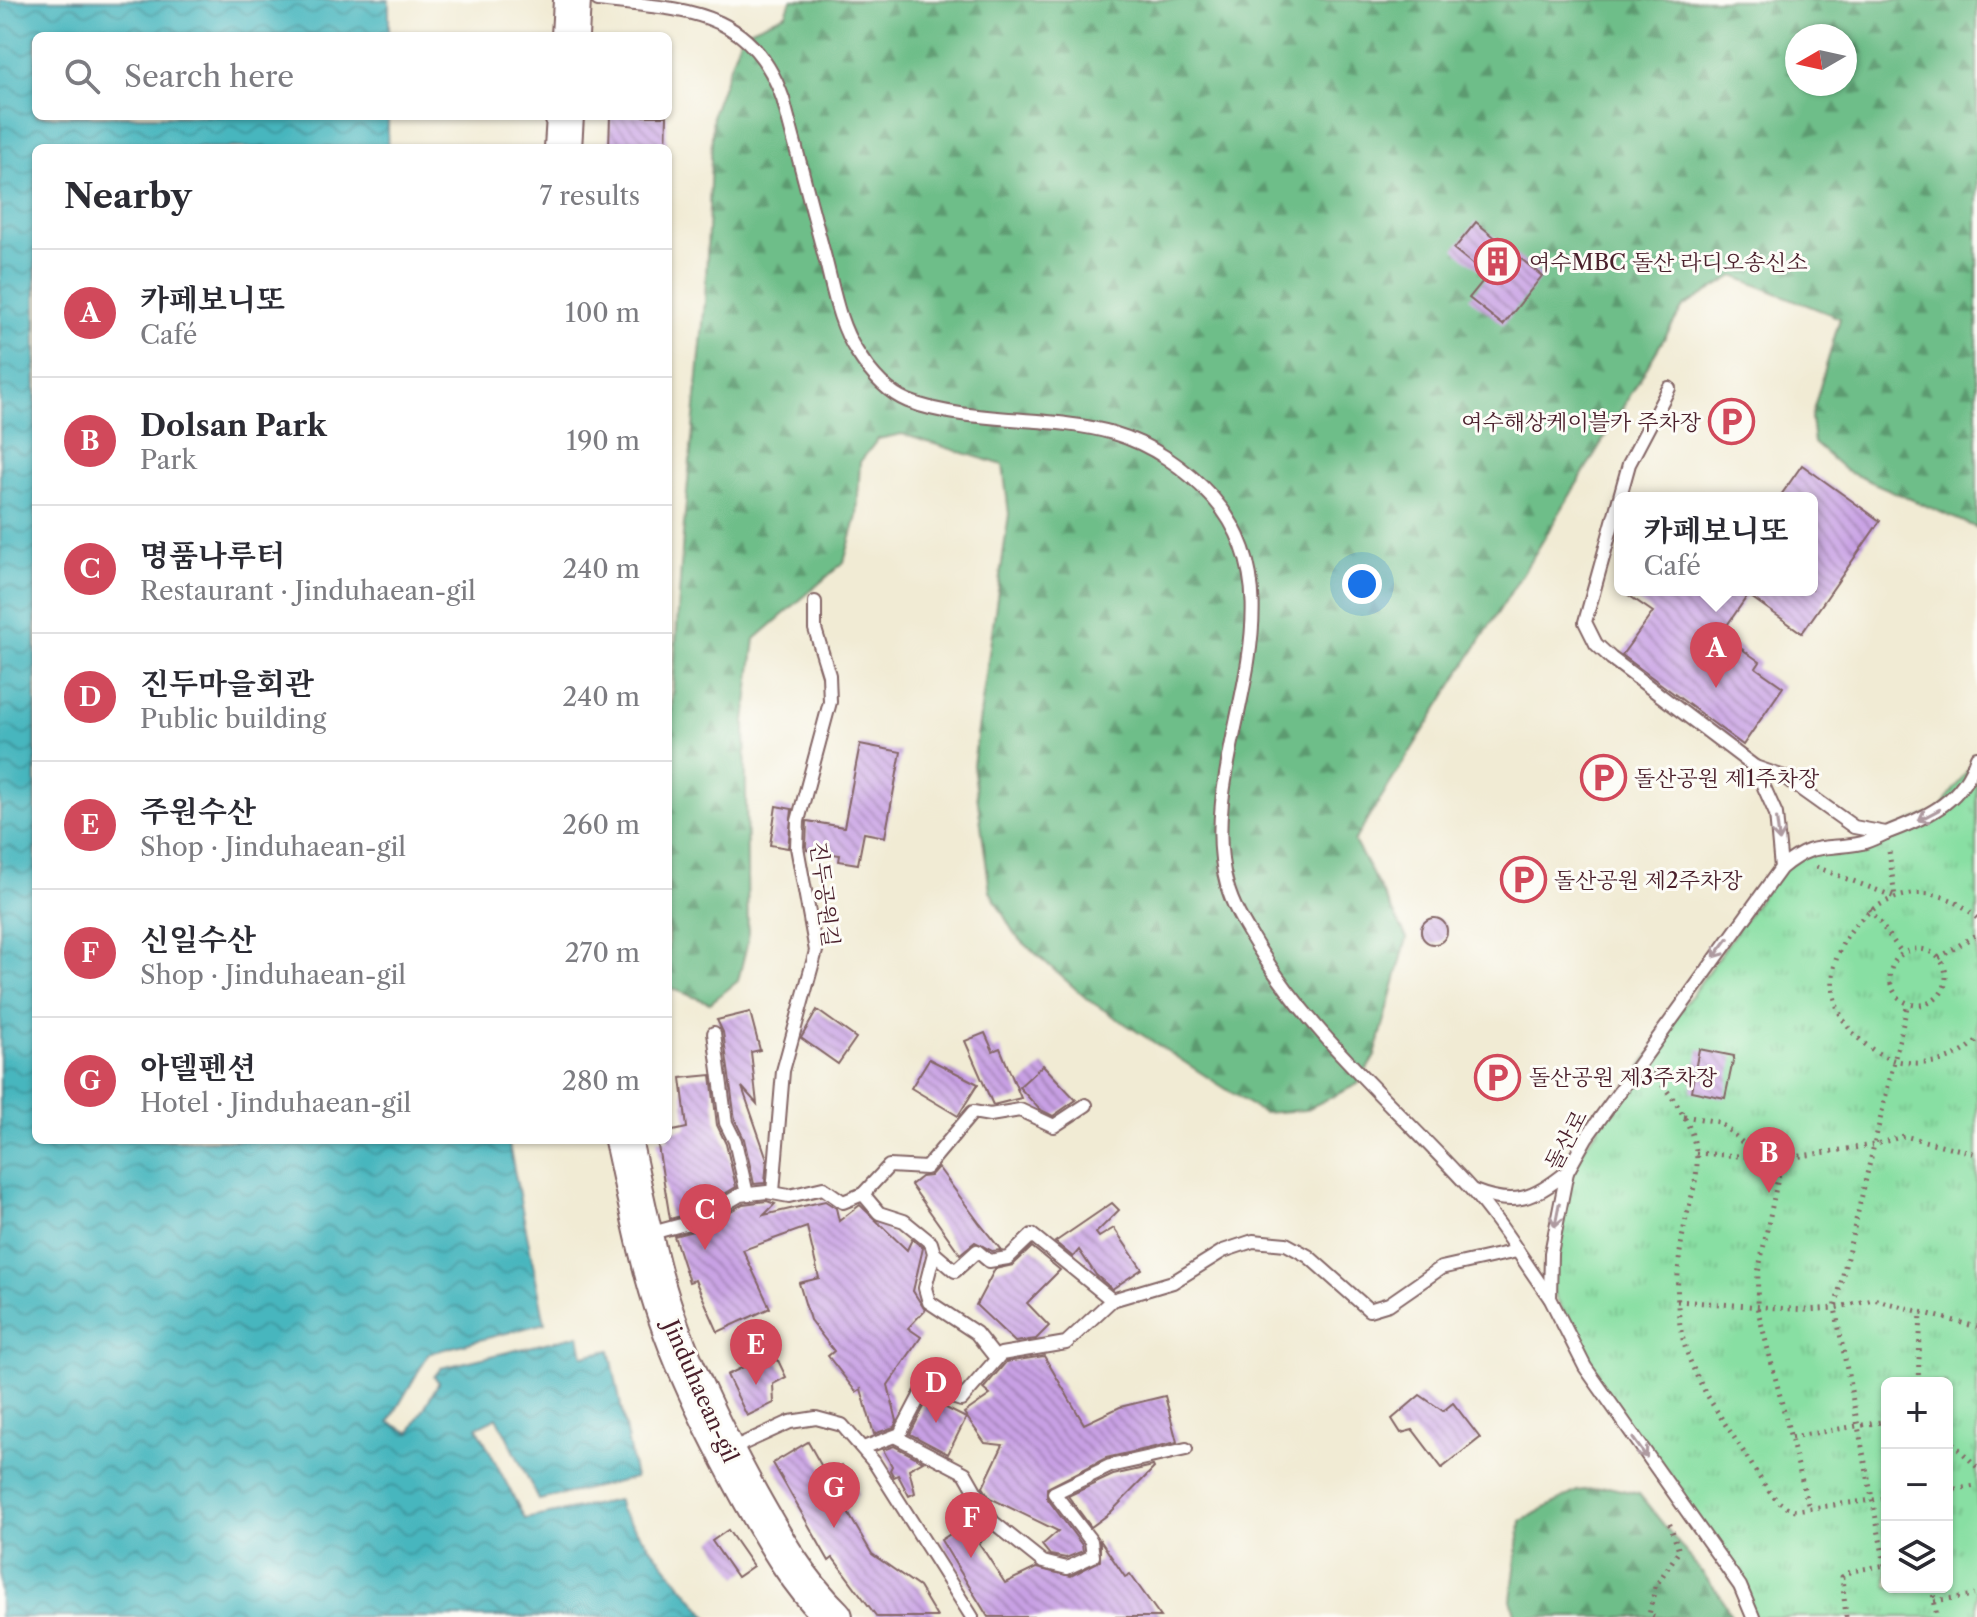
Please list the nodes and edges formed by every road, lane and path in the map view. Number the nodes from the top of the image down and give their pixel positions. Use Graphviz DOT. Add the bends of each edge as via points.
graph roads {
  1 [pos="572,0"];
  2 [pos="598,0"];
  3 [pos="570,32"];
  4 [pos="565,120"];
  5 [pos="563,144"];
  6 [pos="1669,388"];
  7 [pos="1621,492"];
  8 [pos="1614,518"];
  9 [pos="815,602"];
  10 [pos="1977,757"];
  11 [pos="1755,767"];
  12 [pos="1886,833"];
  13 [pos="1793,859"];
  14 [pos="1781,868"];
  15 [pos="1895,897"];
  16 [pos="1870,909"];
  17 [pos="1977,918"];
  18 [pos="1977,934"];
  19 [pos="1902,953"];
  20 [pos="1939,958"];
  21 [pos="1908,1003"];
  22 [pos="714,1033"];
  23 [pos="1977,1040"];
  24 [pos="1640,1059"];
  25 [pos="1895,1061"];
  26 [pos="1086,1105"];
  27 [pos="1684,1116"];
  28 [pos="624,1144"];
  29 [pos="1873,1145"];
  30 [pos="1696,1153"];
  31 [pos="1977,1154"];
  32 [pos="1759,1157"];
  33 [pos="1782,1159"];
  34 [pos="1567,1172"];
  35 [pos="1474,1191"];
  36 [pos="773,1192"];
  37 [pos="747,1194"];
  38 [pos="863,1194"];
  39 [pos="645,1234"];
  40 [pos="1517,1251"];
  41 [pos="934,1253"];
  42 [pos="1550,1298"];
  43 [pos="1112,1300"];
  44 [pos="1677,1301"];
  45 [pos="1757,1307"];
  46 [pos="1835,1308"];
  47 [pos="1921,1312"];
  48 [pos="1977,1327"];
  49 [pos="995,1357"];
  50 [pos="1918,1377"];
  51 [pos="1881,1422"];
  52 [pos="1858,1426"];
  53 [pos="896,1437"];
  54 [pos="1791,1437"];
  55 [pos="1953,1443"];
  56 [pos="863,1448"];
  57 [pos="1186,1449"];
  58 [pos="726,1451"];
  59 [pos="1977,1467"];
  60 [pos="1656,1471"];
  61 [pos="1977,1486"];
  62 [pos="1953,1489"];
  63 [pos="1881,1499"];
  64 [pos="1872,1500"];
  65 [pos="1809,1508"];
  66 [pos="1881,1542"];
  67 [pos="1881,1566"];
  68 [pos="1933,1593"];
  69 [pos="1974,1595"];
  70 [pos="1934,1601"];
  71 [pos="834,1617"];
  72 [pos="972,1617"];
  73 [pos="1654,1617"];
  74 [pos="1753,1617"];
  75 [pos="1846,1617"];
  76 [pos="1937,1617"];
  1 -- 3 [label="street"];
  2 -- 35 [label="lane" via="706,16 742,33 761,52 783,99 844,329 888,388 910,401 937,407 1127,437 1182,469 1228,518 1247,568 1251,599 1247,671 1220,804 1228,889 1254,941 1300,1011"];
  4 -- 5 [label="street"];
  6 -- 7 [label="lane" via="1629,464"];
  8 -- 11 [label="lane" via="1585,622 1596,644"];
  9 -- 36 [label="lane, 진두공원길" via="815,629 829,675 830,702 798,821 797,847 816,951 783,1071"];
  10 -- 12 [label="lane, 돌산로, one-way" via="1959,793 1939,810"];
  11 -- 12 [label="lane" via="1784,777 1854,827"];
  11 -- 14 [label="lane, one-way" via="1776,814"];
  12 -- 13 [label="lane, 돌산로" via="1858,844 1804,850"];
  12 -- 15 [label="path"];
  13 -- 14 [label="lane, 돌산로"];
  13 -- 15 [label="path"];
  14 -- 24 [label="lane, 돌산로, one-way"];
  15 -- 16 [label="path"];
  15 -- 17 [label="path" via="1920,893 1946,898"];
  16 -- 19 [label="path"];
  16 -- 25 [label="path" via="1850,928 1838,952 1838,1006 1870,1050"];
  18 -- 20 [label="path"];
  19 -- 20 [label="path" via="1917,948"];
  19 -- 21 [label="path" via="1890,976 1894,992"];
  20 -- 21 [label="path" via="1947,975 1941,993 1927,1004"];
  21 -- 25 [label="path"];
  22 -- 37 [label="lane" via="726,1123"];
  23 -- 25 [label="path" via="1948,1060"];
  24 -- 27 [label="path"];
  24 -- 34 [label="lane, 돌산로"];
  25 -- 29 [label="path"];
  26 -- 38 [label="lane" via="1054,1126 1020,1110 973,1112 926,1168 889,1166"];
  27 -- 30 [label="path"];
  27 -- 32 [label="path" via="1719,1122"];
  28 -- 39 [label="street, Jinduhaean-gil"];
  29 -- 31 [label="path" via="1912,1136"];
  29 -- 33 [label="path"];
  29 -- 46 [label="path"];
  30 -- 32 [label="path"];
  30 -- 44 [label="path"];
  32 -- 33 [label="path"];
  33 -- 45 [label="path" via="1758,1273"];
  34 -- 35 [label="lane" via="1514,1200"];
  34 -- 42 [label="lane, 돌산로, one-way" via="1553,1236"];
  35 -- 40 [label="lane"];
  36 -- 37 [label="lane"];
  36 -- 38 [label="lane" via="789,1196 823,1188 843,1202"];
  37 -- 39 [label="lane" via="730,1198 696,1221"];
  38 -- 41 [label="lane" via="879,1213 904,1221 925,1236"];
  39 -- 58 [label="street, Jinduhaean-gil" via="678,1344"];
  40 -- 42 [label="lane"];
  40 -- 43 [label="lane" via="1441,1268 1389,1304 1369,1310 1308,1256 1286,1244 1253,1241 1223,1251 1173,1282"];
  41 -- 43 [label="lane" via="955,1271 977,1251 994,1263 1008,1258 1032,1235"];
  41 -- 49 [label="lane" via="925,1288 929,1302 976,1333"];
  42 -- 60 [label="lane, 돌산로, one-way" via="1585,1367"];
  43 -- 49 [label="lane" via="1066,1343"];
  44 -- 45 [label="path"];
  44 -- 65 [label="path" via="1691,1366 1725,1423 1784,1506"];
  45 -- 46 [label="path"];
  45 -- 54 [label="path"];
  46 -- 47 [label="path" via="1873,1299"];
  46 -- 52 [label="path"];
  47 -- 48 [label="path"];
  47 -- 50 [label="path"];
  49 -- 53 [label="lane" via="961,1400 928,1387 921,1390"];
  51 -- 52 [label="path"];
  52 -- 54 [label="path"];
  52 -- 64 [label="path"];
  53 -- 56 [label="lane"];
  53 -- 57 [label="lane" via="965,1473 1000,1530 1043,1562 1067,1568 1085,1562 1094,1550 1054,1493 1110,1466"];
  54 -- 65 [label="path"];
  55 -- 59 [label="path"];
  56 -- 58 [label="lane" via="842,1425 816,1418 790,1422"];
  56 -- 72 [label="lane"];
  58 -- 71 [label="street, Jinduhaean-gil" via="792,1567"];
  60 -- 73 [label="path" via="1679,1551 1655,1587 1649,1615"];
  60 -- 74 [label="lane, 돌산로" via="1740,1586"];
  61 -- 62 [label="path"];
  63 -- 64 [label="path"];
  64 -- 65 [label="path"];
  64 -- 66 [label="path"];
  67 -- 75 [label="path" via="1842,1577"];
  68 -- 70 [label="path"];
  69 -- 70 [label="path"];
  70 -- 76 [label="path"];
}
